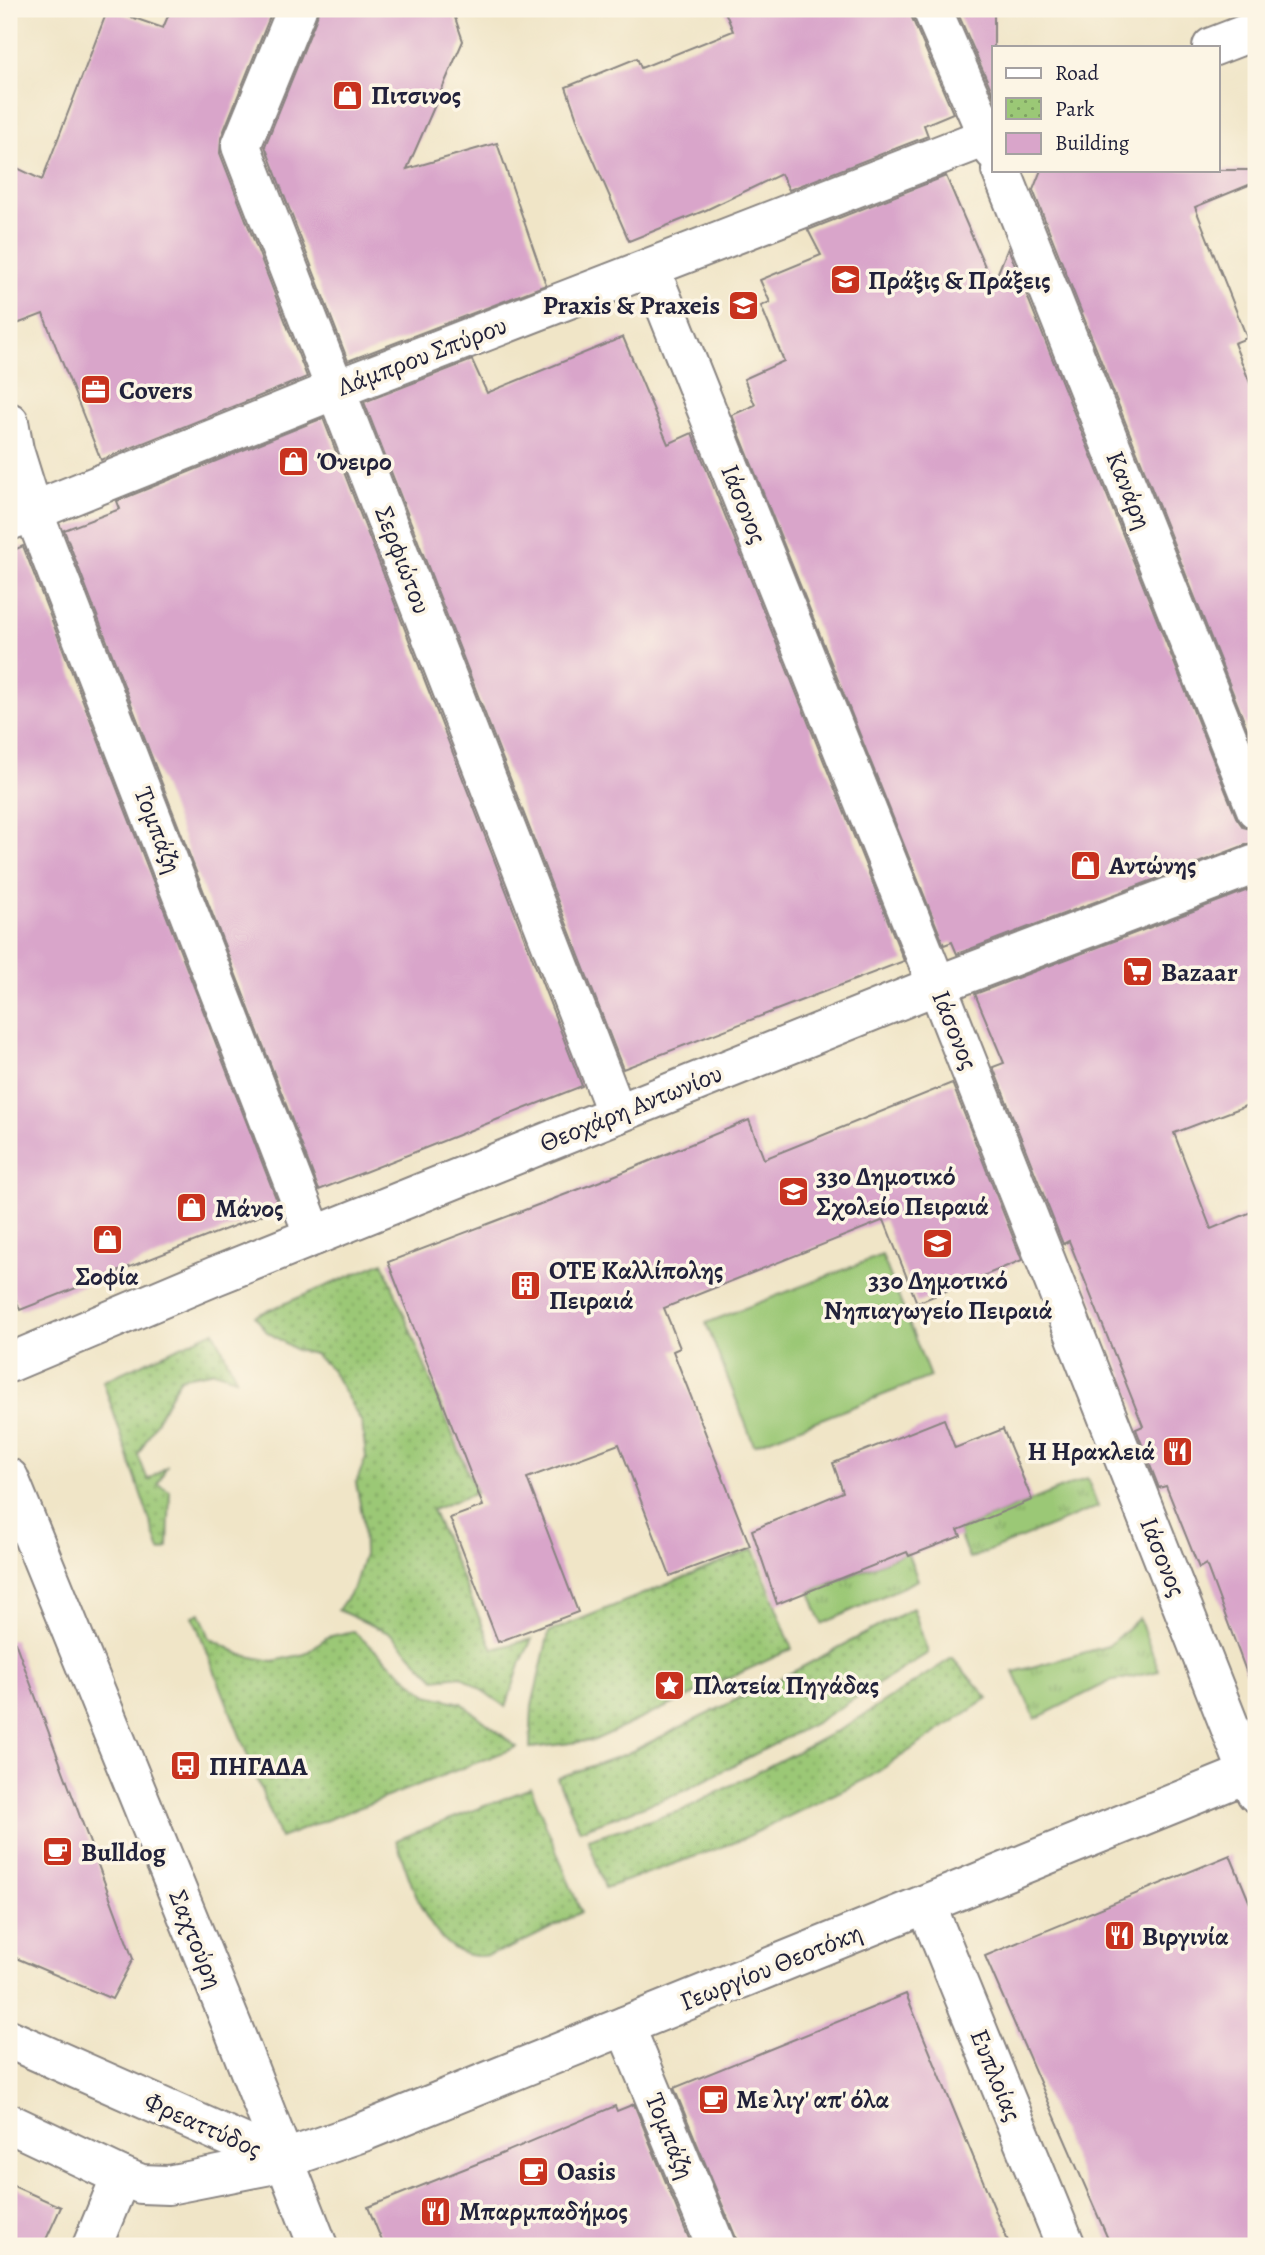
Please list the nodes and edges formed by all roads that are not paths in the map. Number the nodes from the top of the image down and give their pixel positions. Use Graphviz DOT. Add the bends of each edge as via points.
graph roads {
  1 [pos="297,9"];
  2 [pos="932,9"];
  3 [pos="1256,30"];
  4 [pos="1215,46"];
  5 [pos="992,144"];
  6 [pos="992,149"];
  7 [pos="1004,172"];
  8 [pos="650,268"];
  9 [pos="337,389"];
  10 [pos="9,422"];
  11 [pos="21,516"];
  12 [pos="1256,809"];
  13 [pos="1256,864"];
  14 [pos="937,985"];
  15 [pos="617,1114"];
  16 [pos="314,1236"];
  17 [pos="9,1363"];
  18 [pos="9,1478"];
  19 [pos="1254,1779"];
  20 [pos="926,1904"];
  21 [pos="625,2026"];
  22 [pos="9,2039"];
  23 [pos="9,2123"];
  24 [pos="284,2161"];
  25 [pos="121,2176"];
  26 [pos="92,2246"];
  27 [pos="318,2246"];
  28 [pos="716,2246"];
  29 [pos="1066,2246"];
  1 -- 9 [label="street, Σερφιώτου" via="241,146"];
  2 -- 5 [label="street, Κανάρη"];
  3 -- 4 [label="street"];
  6 -- 8 [label="street, Λάμπρου Σπύρου"];
  7 -- 12 [label="street, Κανάρη"];
  8 -- 9 [label="street, Λάμπρου Σπύρου"];
  8 -- 14 [label="street, Ιάσονος"];
  9 -- 11 [label="street, Λάμπρου Σπύρου"];
  9 -- 15 [label="street, Σερφιώτου"];
  10 -- 11 [label="street, Τομπάζη"];
  11 -- 16 [label="street, Τομπάζη"];
  13 -- 14 [label="street, Θεοχάρη Αντωνίου"];
  14 -- 15 [label="street, Θεοχάρη Αντωνίου"];
  14 -- 19 [label="street, Ιάσονος"];
  15 -- 16 [label="street, Θεοχάρη Αντωνίου"];
  16 -- 17 [label="street, Θεοχάρη Αντωνίου"];
  18 -- 24 [label="street, Σαχτούρη"];
  19 -- 20 [label="street, Γεωργίου Θεοτόκη"];
  20 -- 21 [label="street, Γεωργίου Θεοτόκη"];
  20 -- 29 [label="street, Ευπλοίας"];
  21 -- 24 [label="street, Γεωργίου Θεοτόκη"];
  21 -- 28 [label="street, Τομπάζη"];
  22 -- 24 [label="street, Φρεαττύδος"];
  23 -- 25 [label="street, Φρεαττύδος"];
  24 -- 25 [label="street, Φρεαττύδος" via="168,2185"];
  24 -- 27 [label="street, Σαχτούρη"];
  25 -- 26 [label="street"];
}
